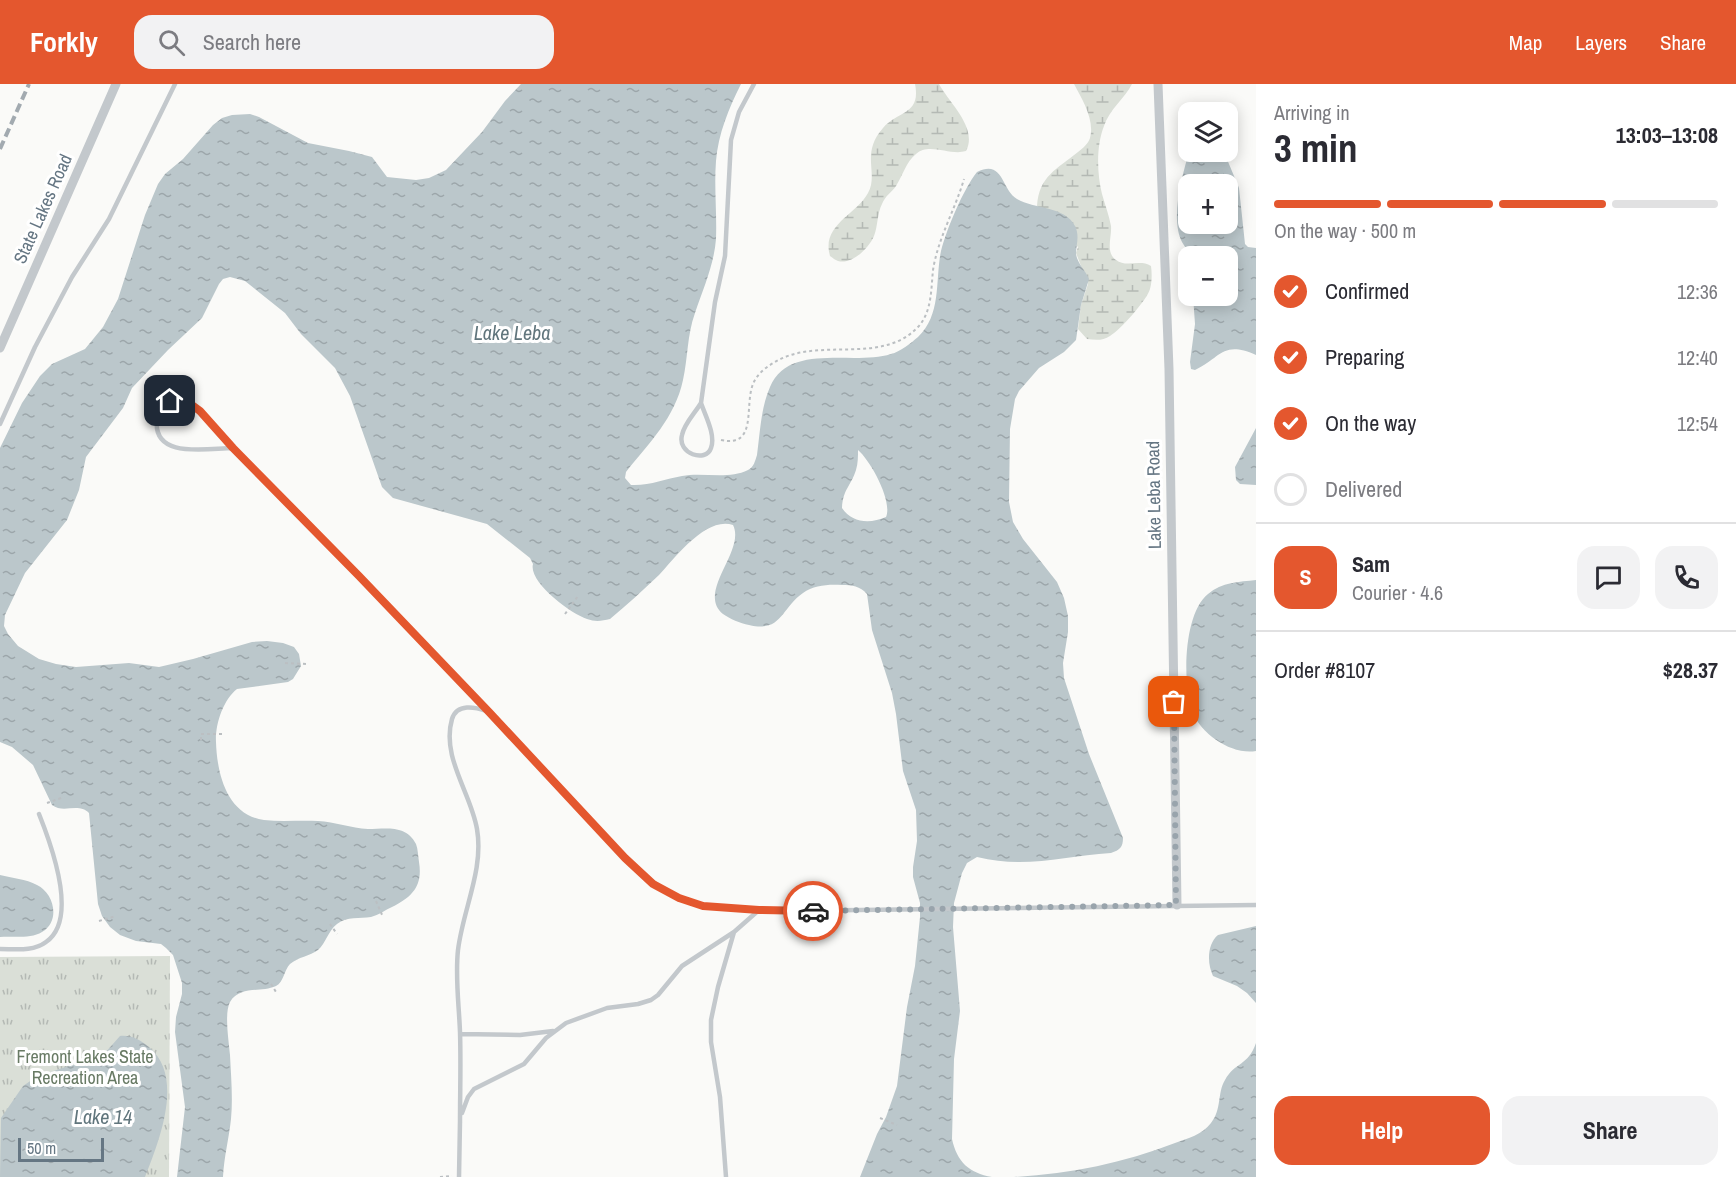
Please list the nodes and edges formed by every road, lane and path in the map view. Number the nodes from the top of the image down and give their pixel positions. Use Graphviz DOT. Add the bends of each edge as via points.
graph roads {
  1 [pos="116,84"];
  2 [pos="175,84"];
  3 [pos="754,84"];
  4 [pos="1158,84"];
  5 [pos="964,179"];
  6 [pos="0,348"];
  7 [pos="701,403"];
  8 [pos="0,424"];
  9 [pos="712,438"];
  10 [pos="233,448"];
  11 [pos="578,596"];
  12 [pos="565,614"];
  13 [pos="285,663"];
  14 [pos="306,664"];
  15 [pos="489,712"];
  16 [pos="222,734"];
  17 [pos="201,740"];
  18 [pos="64,797"];
  19 [pos="47,803"];
  20 [pos="39,814"];
  21 [pos="376,901"];
  22 [pos="1176,905"];
  23 [pos="1256,905"];
  24 [pos="759,910"];
  25 [pos="116,916"];
  26 [pos="382,917"];
  27 [pos="99,921"];
  28 [pos="330,924"];
  29 [pos="734,932"];
  30 [pos="337,934"];
  31 [pos="0,949"];
  32 [pos="271,984"];
  33 [pos="276,992"];
  34 [pos="555,1030"];
  35 [pos="460,1034"];
  36 [pos="880,1118"];
  37 [pos="460,1123"];
  38 [pos="897,1125"];
  39 [pos="459,1176"];
  40 [pos="440,1177"];
  41 [pos="726,1177"];
  1 -- 6 [label="street, State Lakes Road"];
  2 -- 8 [label="lane" via="108,219 35,347"];
  3 -- 7 [label="lane" via="739,112 731,140 725,256"];
  4 -- 22 [label="street, Lake Leba Road" via="1169,369"];
  5 -- 9 [label="path" via="940,240 928,309 920,326 897,341 872,348 808,350 783,357 754,381 743,436 734,442"];
  7 -- 9 [label="lane"];
  7 -- 9 [label="lane" via="681,442 690,454 700,455 711,449"];
  10 -- 10 [label="lane" via="185,400 175,399 160,410 158,433 171,447"];
  10 -- 15 [label="lane"];
  11 -- 12 [label="path"];
  13 -- 14 [label="path"];
  15 -- 24 [label="lane" via="653,884 698,905"];
  15 -- 35 [label="lane" via="461,708 453,715 450,734 478,841 477,864 459,948"];
  16 -- 17 [label="path" via="201,734"];
  18 -- 19 [label="path"];
  20 -- 31 [label="lane" via="51,847 61,916 46,942 24,949"];
  21 -- 26 [label="path"];
  22 -- 23 [label="lane"];
  22 -- 24 [label="lane"];
  24 -- 29 [label="lane"];
  25 -- 27 [label="path"];
  28 -- 30 [label="path"];
  29 -- 34 [label="lane" via="682,966 651,1000 592,1013"];
  29 -- 41 [label="lane" via="718,987 711,1032"];
  32 -- 33 [label="path"];
  34 -- 35 [label="lane" via="520,1035"];
  34 -- 37 [label="lane" via="524,1064 471,1093"];
  35 -- 37 [label="lane"];
  36 -- 38 [label="path"];
  37 -- 39 [label="lane"];
  39 -- 40 [label="path"];
}
